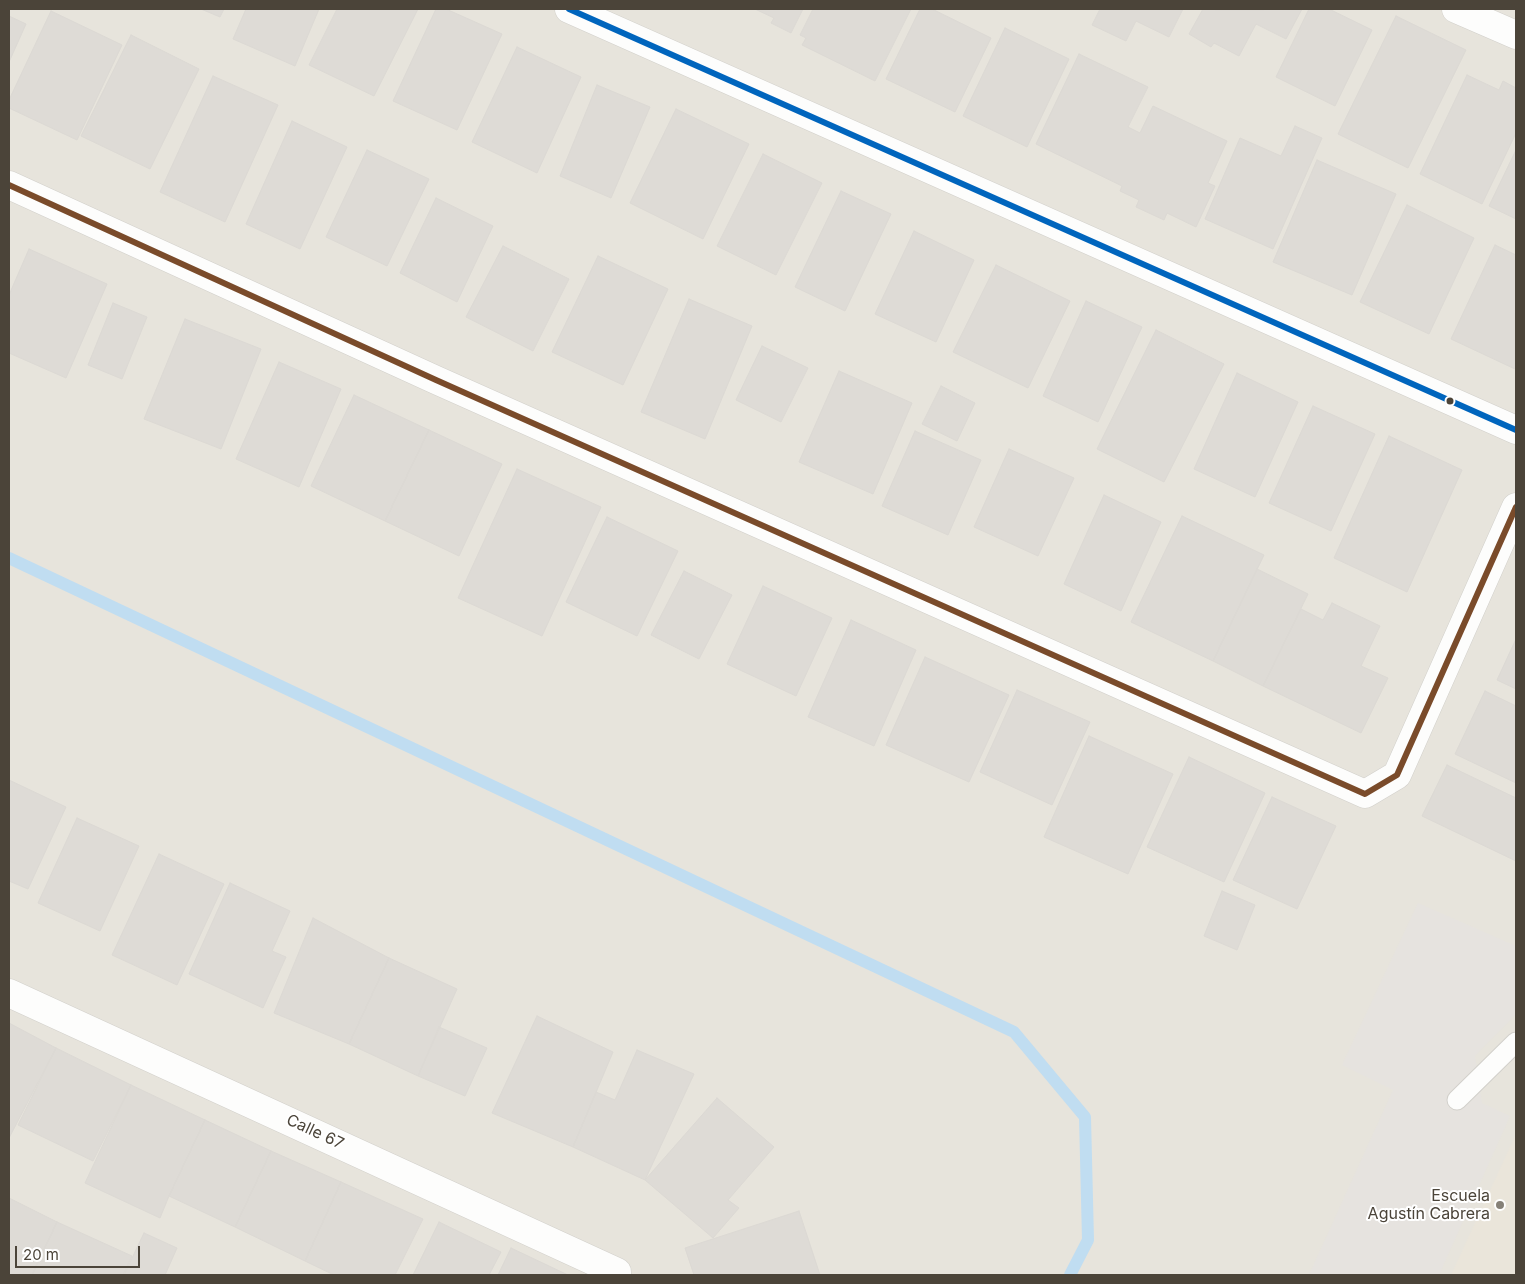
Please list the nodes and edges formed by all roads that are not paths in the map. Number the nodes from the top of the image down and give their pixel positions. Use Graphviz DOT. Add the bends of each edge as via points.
graph roads {
  1 [pos="569,9"];
  2 [pos="1456,9"];
  3 [pos="1516,35"];
  4 [pos="9,185"];
  5 [pos="1516,430"];
  6 [pos="1516,507"];
  7 [pos="9,993"];
  8 [pos="1516,1042"];
  9 [pos="1457,1100"];
  10 [pos="617,1275"];
  1 -- 5 [label="street"];
  2 -- 3 [label="street"];
  4 -- 6 [label="street" via="445,384 1365,794 1397,774"];
  7 -- 10 [label="street, Calle 67" via="617,1272"];
  8 -- 9 [label="lane"];
}
